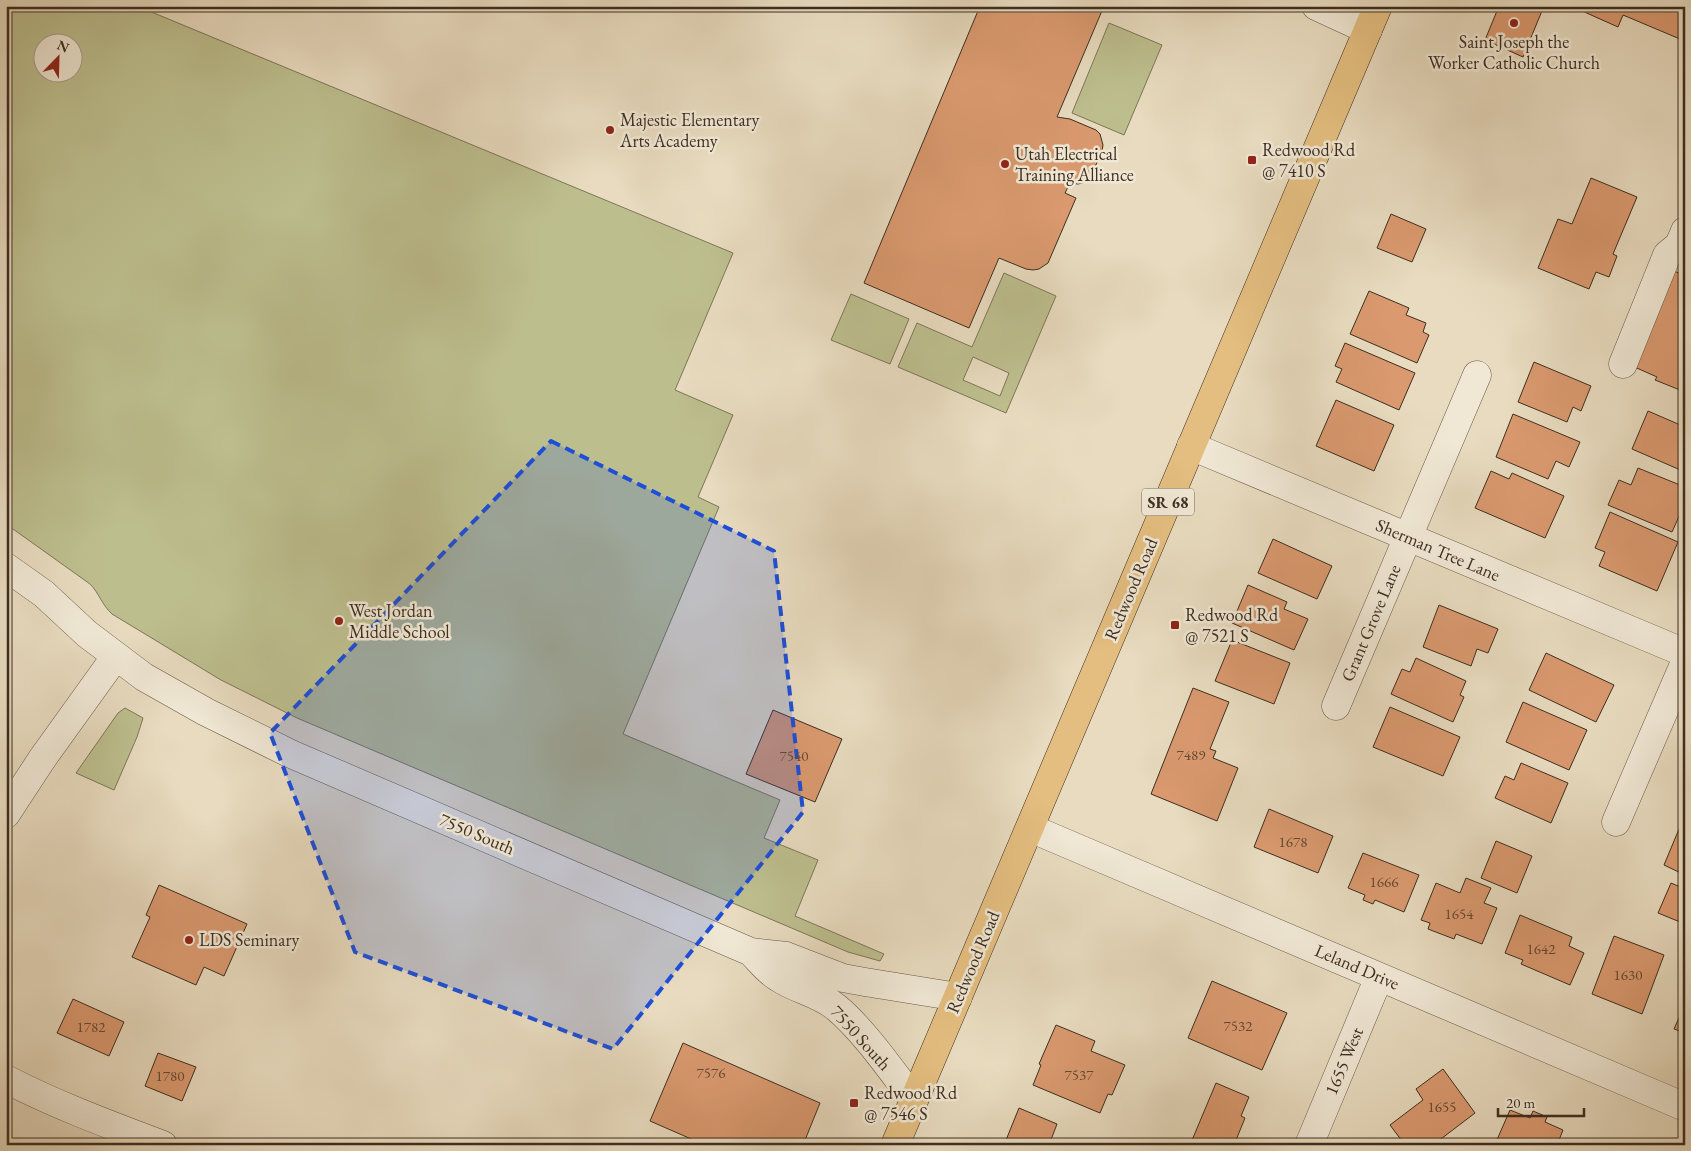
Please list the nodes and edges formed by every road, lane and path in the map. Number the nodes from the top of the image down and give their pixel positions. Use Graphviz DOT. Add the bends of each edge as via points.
graph roads {
  1 [pos="1316,6"];
  2 [pos="1373,18"];
  3 [pos="1685,231"];
  4 [pos="1623,364"];
  5 [pos="1477,375"];
  6 [pos="1192,446"];
  7 [pos="1409,537"];
  8 [pos="6,567"];
  9 [pos="1685,654"];
  10 [pos="116,656"];
  11 [pos="1685,662"];
  12 [pos="1336,706"];
  13 [pos="6,814"];
  14 [pos="1616,822"];
  15 [pos="1030,828"];
  16 [pos="751,952"];
  17 [pos="1379,977"];
  18 [pos="958,998"];
  19 [pos="6,1079"];
  20 [pos="914,1100"];
  21 [pos="1685,1107"];
  22 [pos="163,1145"];
  23 [pos="895,1145"];
  24 [pos="1308,1145"];
  1 -- 2 [label="street"];
  2 -- 6 [label="main road, Redwood Road / SR 68"];
  3 -- 4 [label="street" via="1679,245 1667,255"];
  5 -- 7 [label="street, Grant Grove Lane"];
  6 -- 7 [label="street, Sherman Tree Lane"];
  6 -- 15 [label="main road, Redwood Road / SR 68"];
  7 -- 9 [label="street, Sherman Tree Lane"];
  7 -- 12 [label="street, Grant Grove Lane"];
  8 -- 10 [label="street, 7550 South" via="44,594"];
  10 -- 13 [label="street"];
  10 -- 16 [label="street, 7550 South" via="144,677 206,712 291,754"];
  11 -- 14 [label="street"];
  15 -- 17 [label="street, Leland Drive"];
  15 -- 18 [label="main road, Redwood Road / SR 68"];
  16 -- 18 [label="street, 7550 South" via="786,956 843,978"];
  16 -- 20 [label="street, 7550 South" via="776,977 821,997 837,1008 854,1024"];
  17 -- 21 [label="street, Leland Drive"];
  17 -- 24 [label="street, 1655 West"];
  18 -- 20 [label="main road, Redwood Road / SR 68"];
  19 -- 22 [label="street" via="110,1126"];
  20 -- 23 [label="main road, Redwood Road / SR 68"];
}
